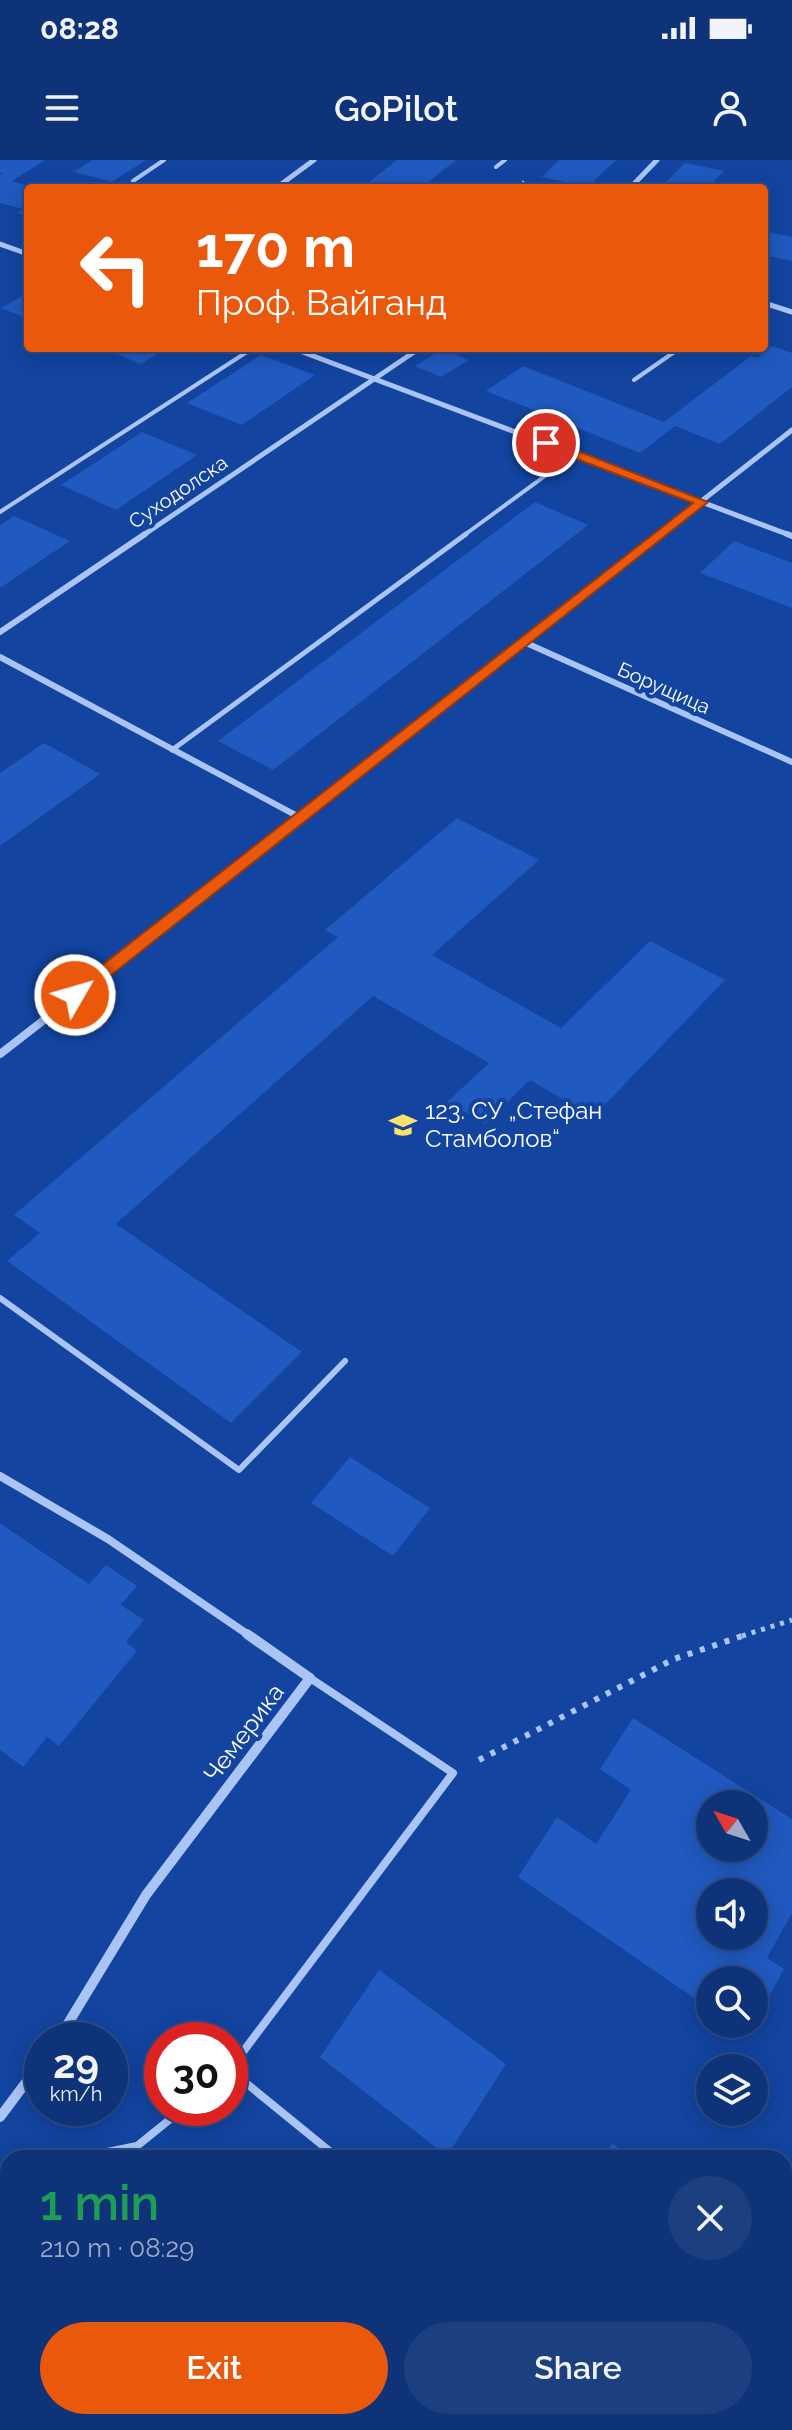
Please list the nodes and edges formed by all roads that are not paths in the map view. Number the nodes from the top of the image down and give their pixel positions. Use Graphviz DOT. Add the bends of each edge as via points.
graph roads {
  1 [pos="164,160"];
  2 [pos="314,160"];
  3 [pos="505,160"];
  4 [pos="657,160"];
  5 [pos="496,167"];
  6 [pos="133,181"];
  7 [pos="281,184"];
  8 [pos="634,184"];
  9 [pos="0,244"];
  10 [pos="24,253"];
  11 [pos="768,304"];
  12 [pos="792,312"];
  13 [pos="247,352"];
  14 [pos="303,352"];
  15 [pos="414,352"];
  16 [pos="674,352"];
  17 [pos="374,379"];
  18 [pos="634,380"];
  19 [pos="792,430"];
  20 [pos="575,454"];
  21 [pos="702,502"];
  22 [pos="0,512"];
  23 [pos="792,536"];
  24 [pos="0,632"];
  25 [pos="524,642"];
  26 [pos="0,657"];
  27 [pos="172,750"];
  28 [pos="792,762"];
  29 [pos="301,818"];
  30 [pos="0,1054"];
  31 [pos="0,1298"];
  32 [pos="345,1361"];
  33 [pos="0,1476"];
  34 [pos="310,1678"];
  35 [pos="69,2022"];
  36 [pos="248,2046"];
  37 [pos="24,2085"];
  38 [pos="248,2085"];
  39 [pos="0,2117"];
  40 [pos="162,2126"];
  41 [pos="117,2150"];
  42 [pos="328,2150"];
  1 -- 6 [label="lane"];
  2 -- 7 [label="street"];
  3 -- 5 [label="lane"];
  4 -- 8 [label="street"];
  9 -- 10 [label="street"];
  11 -- 12 [label="street"];
  13 -- 22 [label="lane"];
  14 -- 17 [label="street"];
  15 -- 17 [label="street, Суходолска"];
  16 -- 18 [label="lane"];
  17 -- 20 [label="street"];
  17 -- 24 [label="street, Суходолска"];
  19 -- 21 [label="street"];
  20 -- 21 [label="street"];
  20 -- 27 [label="lane"];
  21 -- 23 [label="street"];
  21 -- 25 [label="street"];
  25 -- 28 [label="street, Борущица"];
  25 -- 29 [label="street"];
  26 -- 27 [label="street"];
  27 -- 29 [label="street"];
  29 -- 30 [label="street"];
  31 -- 32 [label="lane" via="239,1470"];
  33 -- 34 [label="street, Чемерика" via="108,1539"];
  34 -- 35 [label="street, Чемерика" via="146,1895"];
  34 -- 36 [label="lane" via="453,1773"];
  37 -- 39 [label="street"];
  38 -- 42 [label="lane"];
  40 -- 41 [label="lane" via="137,2146"];
}
